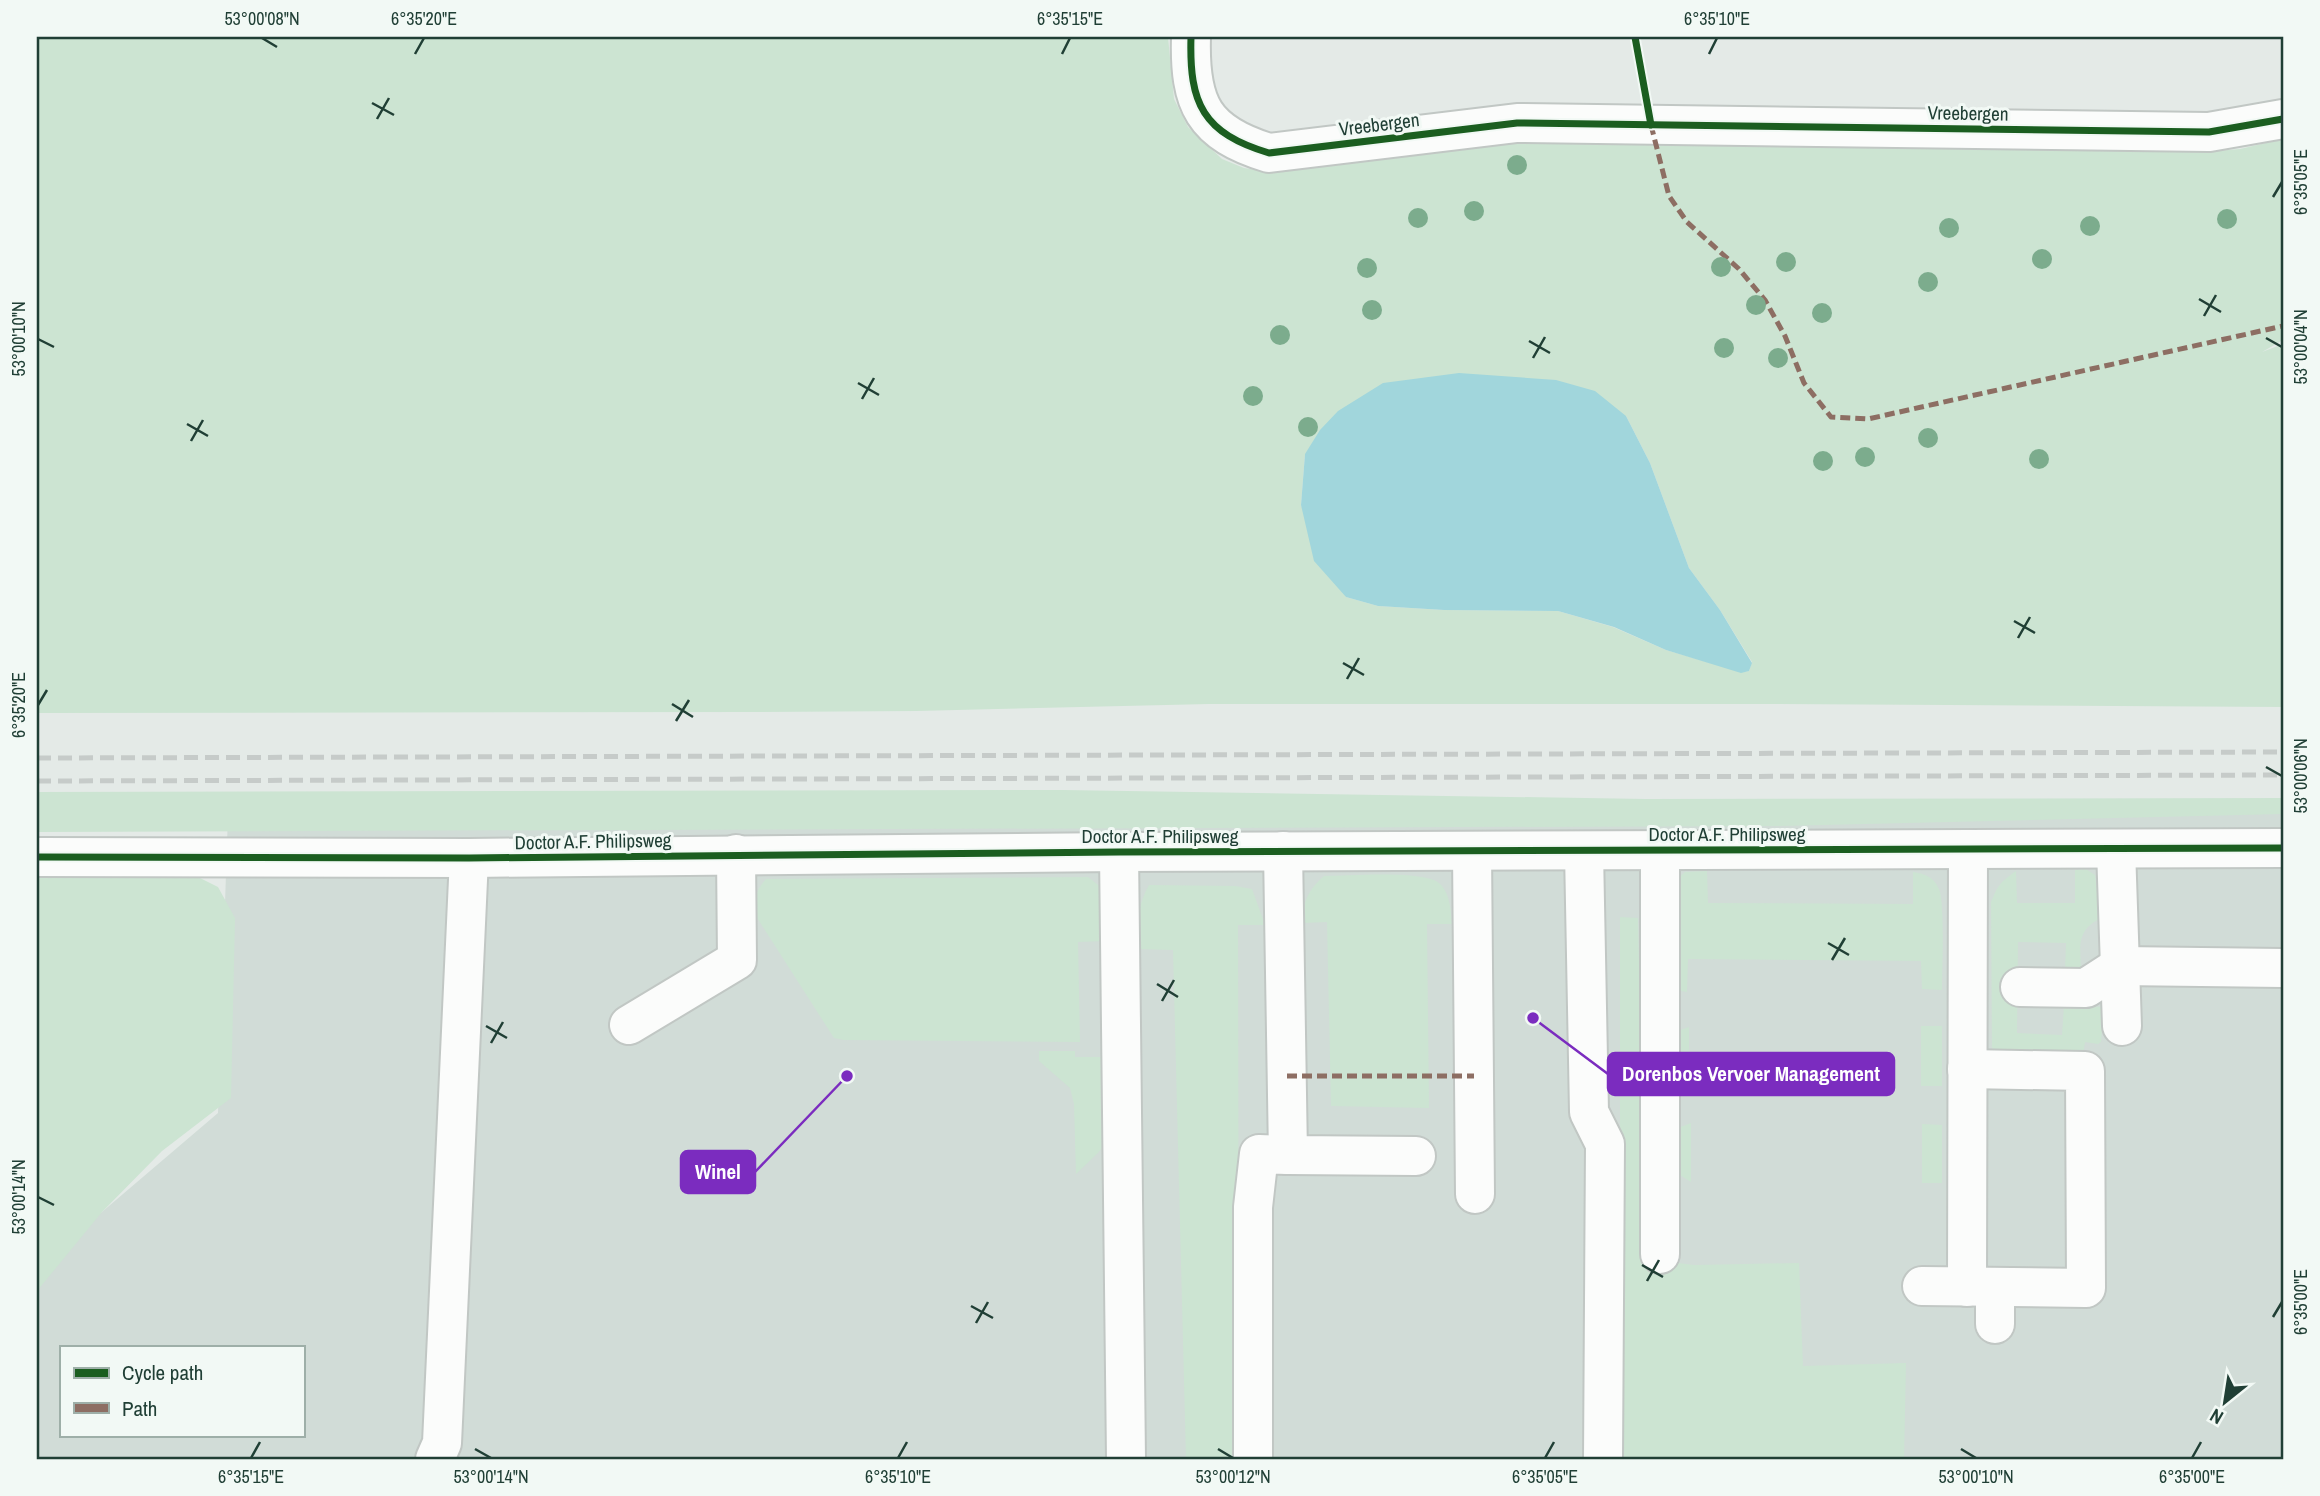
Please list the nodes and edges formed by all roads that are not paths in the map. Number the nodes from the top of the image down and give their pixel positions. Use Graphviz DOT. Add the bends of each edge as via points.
graph roads {
  1 [pos="1191,37"];
  2 [pos="2283,119"];
  3 [pos="2283,848"];
  4 [pos="1968,849"];
  5 [pos="2116,849"];
  6 [pos="1660,850"];
  7 [pos="1283,851"];
  8 [pos="1472,851"];
  9 [pos="1584,851"];
  10 [pos="1119,852"];
  11 [pos="736,854"];
  12 [pos="37,857"];
  13 [pos="469,858"];
  14 [pos="2120,966"];
  15 [pos="2283,968"];
  16 [pos="2020,987"];
  17 [pos="629,1026"];
  18 [pos="2122,1026"];
  19 [pos="1967,1069"];
  20 [pos="1288,1154"];
  21 [pos="1416,1156"];
  22 [pos="1475,1194"];
  23 [pos="1660,1254"];
  24 [pos="1922,1286"];
  25 [pos="1981,1287"];
  26 [pos="1995,1324"];
  27 [pos="435,1459"];
  28 [pos="1126,1459"];
  29 [pos="1253,1459"];
  30 [pos="1603,1459"];
  1 -- 2 [label="street, Vreebergen" via="1196,98 1214,127 1239,144 1269,153 1517,123 2208,132"];
  3 -- 5 [label="street, Doctor A.F. Philipsweg"];
  4 -- 5 [label="street, Doctor A.F. Philipsweg"];
  4 -- 6 [label="street, Doctor A.F. Philipsweg"];
  4 -- 19 [label="street"];
  5 -- 14 [label="street"];
  6 -- 9 [label="street, Doctor A.F. Philipsweg"];
  6 -- 23 [label="street"];
  7 -- 8 [label="street, Doctor A.F. Philipsweg"];
  7 -- 10 [label="street, Doctor A.F. Philipsweg"];
  7 -- 20 [label="street"];
  8 -- 9 [label="street, Doctor A.F. Philipsweg"];
  8 -- 22 [label="street"];
  9 -- 30 [label="street" via="1589,1112 1605,1144"];
  10 -- 11 [label="street, Doctor A.F. Philipsweg"];
  10 -- 28 [label="street"];
  11 -- 13 [label="street, Doctor A.F. Philipsweg"];
  11 -- 17 [label="street" via="737,960"];
  12 -- 13 [label="street, Doctor A.F. Philipsweg"];
  13 -- 27 [label="street" via="442,1443"];
  14 -- 15 [label="street"];
  14 -- 16 [label="street" via="2086,988"];
  14 -- 18 [label="street"];
  19 -- 25 [label="street"];
  19 -- 25 [label="street" via="2085,1071 2086,1288"];
  20 -- 21 [label="street"];
  20 -- 29 [label="street" via="1259,1154 1253,1206"];
  24 -- 25 [label="street"];
  25 -- 26 [label="street"];
}
